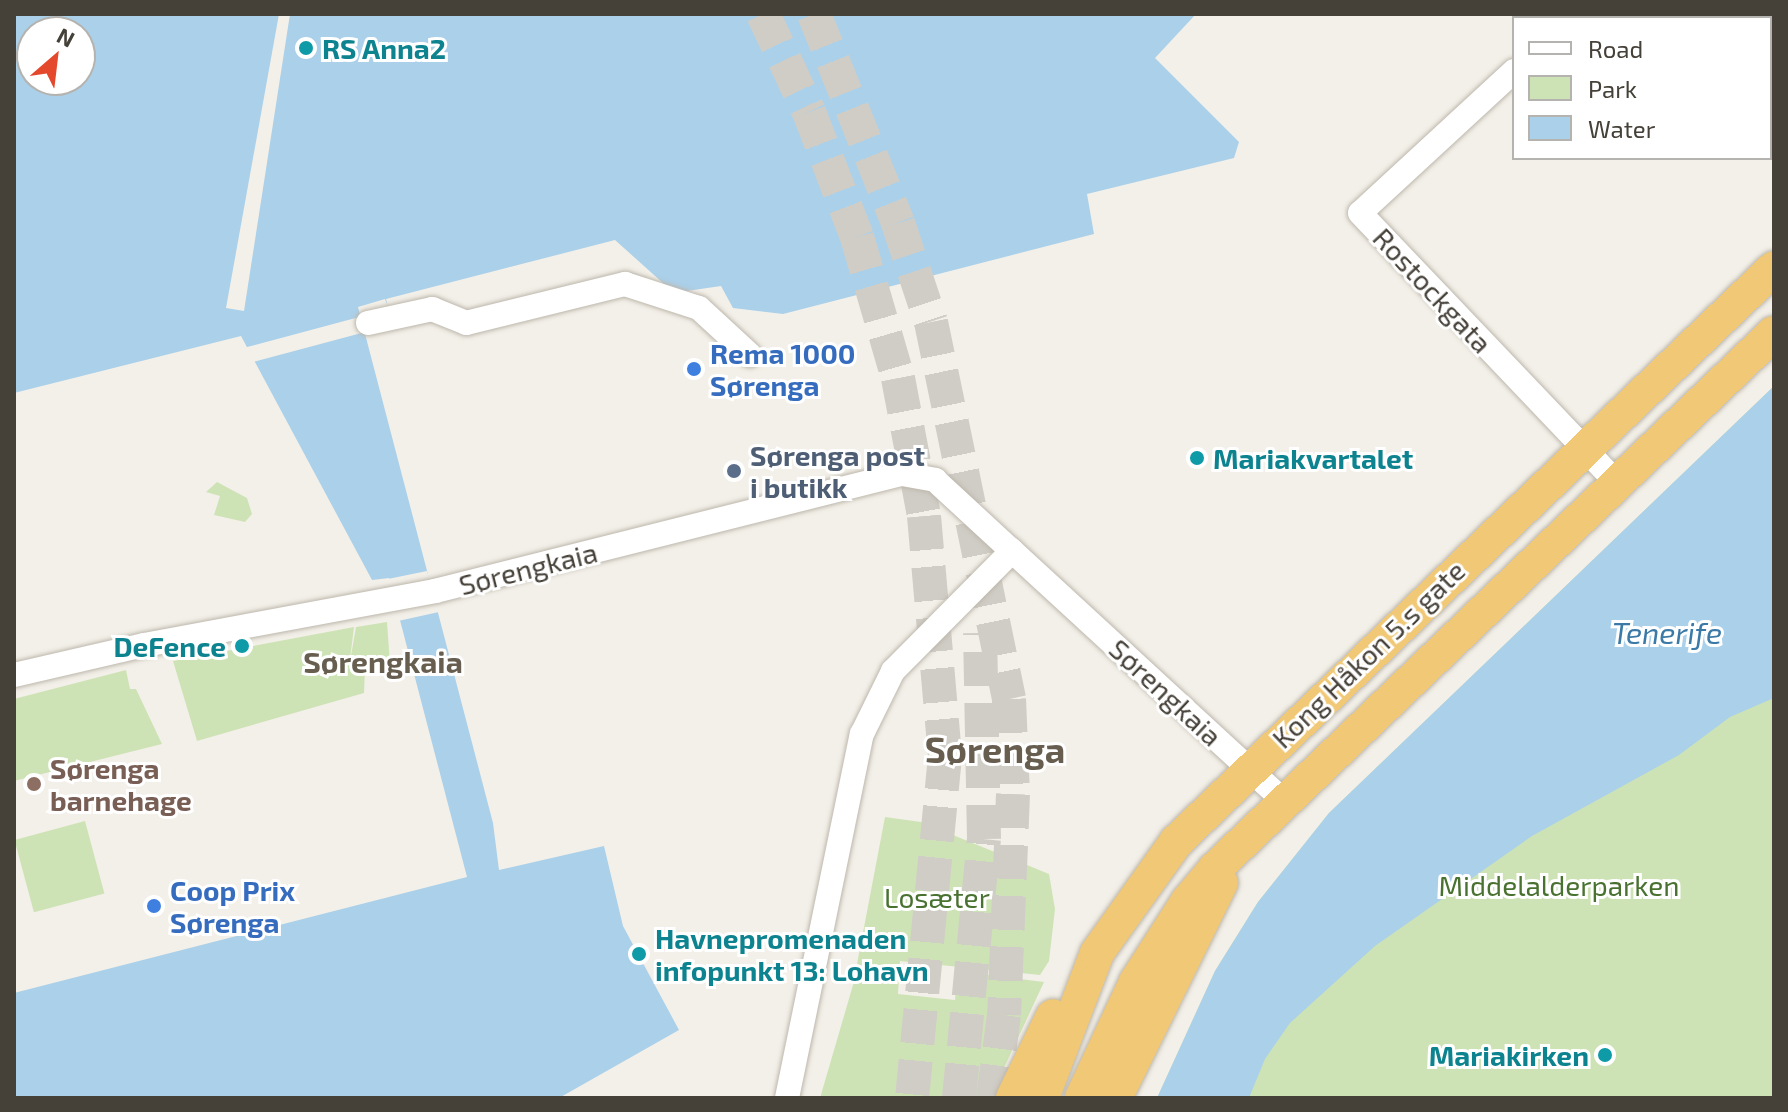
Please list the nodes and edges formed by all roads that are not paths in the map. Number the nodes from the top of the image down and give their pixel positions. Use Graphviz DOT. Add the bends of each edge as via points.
graph roads {
  1 [pos="1512,73"];
  2 [pos="1774,268"];
  3 [pos="368,323"];
  4 [pos="1774,333"];
  5 [pos="750,355"];
  6 [pos="1585,448"];
  7 [pos="1617,483"];
  8 [pos="1011,550"];
  9 [pos="14,675"];
  10 [pos="1248,767"];
  11 [pos="1283,800"];
  12 [pos="1238,846"];
  13 [pos="1097,953"];
  14 [pos="787,1098"];
  15 [pos="1013,1098"];
  16 [pos="1042,1098"];
  17 [pos="1082,1098"];
  18 [pos="1115,1098"];
  1 -- 6 [label="street, Rostockgata" via="1360,213"];
  2 -- 6 [label="highway, Kong Håkon 5.s gate"];
  3 -- 5 [label="street" via="432,309 466,323 625,284 699,308"];
  4 -- 7 [label="highway, Kong Håkon 5.s gate"];
  6 -- 7 [label="street, Rostockgata"];
  6 -- 10 [label="highway, Kong Håkon 5.s gate"];
  7 -- 11 [label="highway, Kong Håkon 5.s gate"];
  8 -- 9 [label="street, Sørengkaia" via="935,480 914,473 435,591"];
  8 -- 10 [label="street, Sørengkaia"];
  8 -- 14 [label="street" via="893,671 862,734"];
  10 -- 11 [label="street, Sørengkaia"];
  10 -- 13 [label="highway, Kong Håkon 5.s gate" via="1158,864"];
  11 -- 12 [label="highway, Kong Håkon 5.s gate"];
  12 -- 17 [label="highway, Kong Håkon 5.s gate" via="1188,901 1154,951"];
  12 -- 18 [label="highway"];
  13 -- 15 [label="highway" via="1047,1025"];
  13 -- 16 [label="highway, Kong Håkon 5.s gate"];
}
